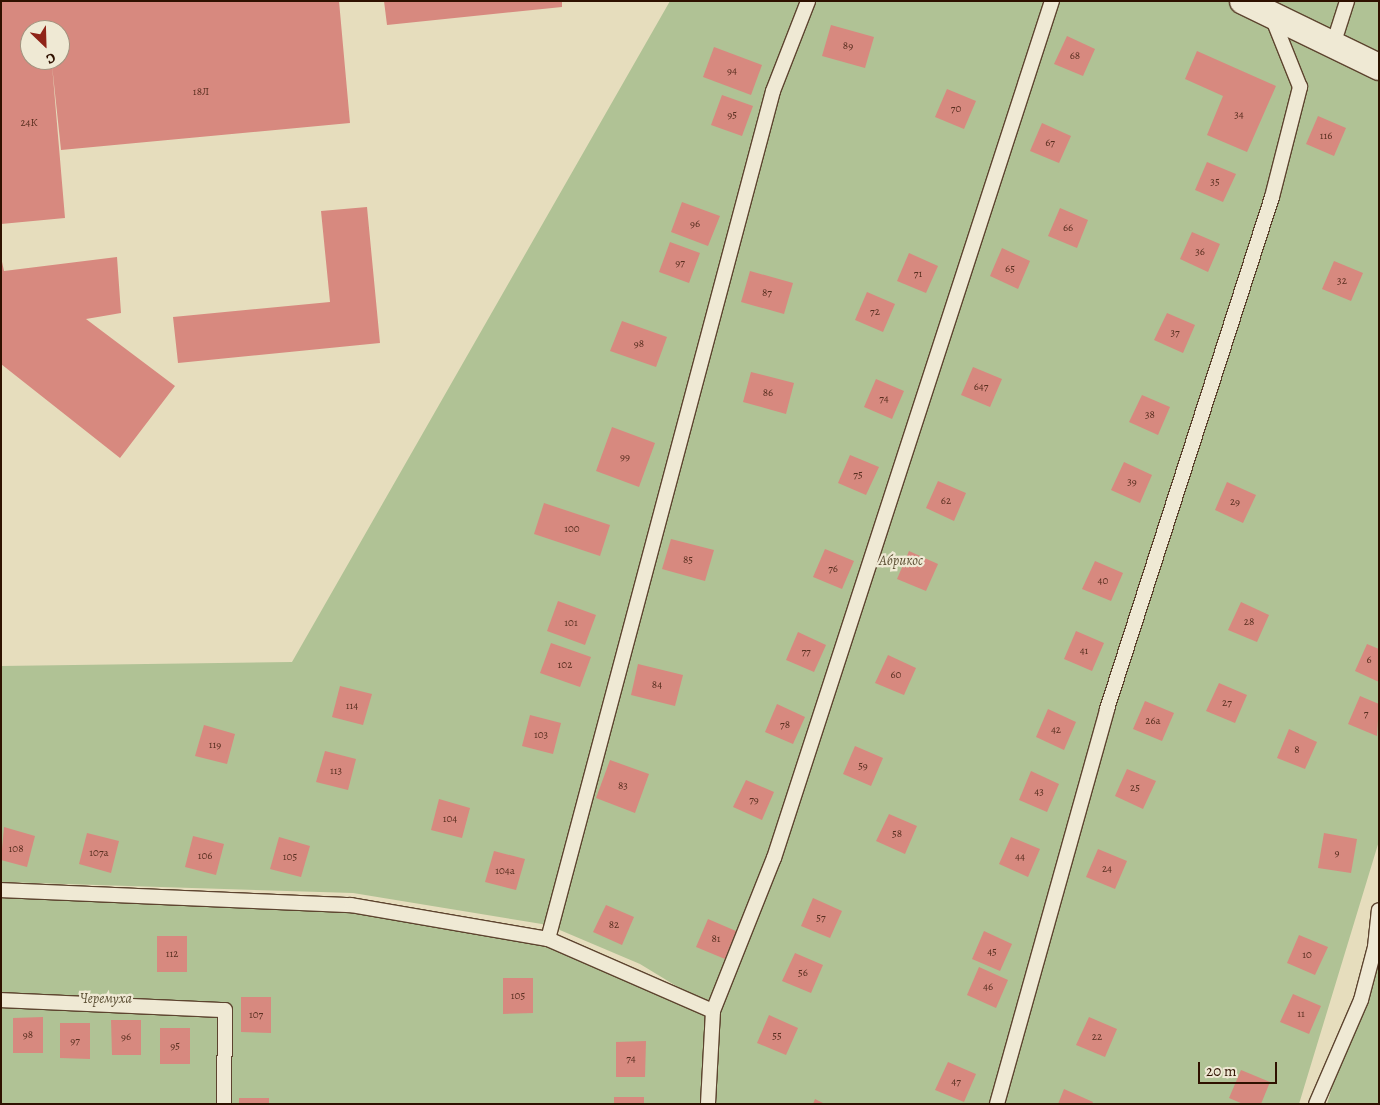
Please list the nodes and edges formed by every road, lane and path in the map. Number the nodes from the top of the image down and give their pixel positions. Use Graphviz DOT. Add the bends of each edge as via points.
graph roads {
  1 [pos="808,1"];
  2 [pos="1052,1"];
  3 [pos="1243,1"];
  4 [pos="1347,1"];
  5 [pos="1271,14"];
  6 [pos="1333,45"];
  7 [pos="1379,67"];
  8 [pos="1,890"];
  9 [pos="1379,910"];
  10 [pos="548,939"];
  11 [pos="1,1000"];
  12 [pos="713,1011"];
  13 [pos="224,1104"];
  14 [pos="708,1104"];
  15 [pos="997,1104"];
  16 [pos="1316,1104"];
  1 -- 10 [label="lane" via="773,90"];
  2 -- 12 [label="lane" via="774,858"];
  3 -- 5 [label="street"];
  4 -- 6 [label="lane"];
  5 -- 6 [label="street"];
  5 -- 15 [label="lane" via="1300,88 1272,197 1107,709"];
  6 -- 7 [label="street"];
  8 -- 10 [label="lane" via="351,904"];
  9 -- 16 [label="lane" via="1375,947 1360,1000"];
  10 -- 12 [label="lane"];
  11 -- 13 [label="lane" via="224,1010"];
  12 -- 14 [label="lane"];
}
